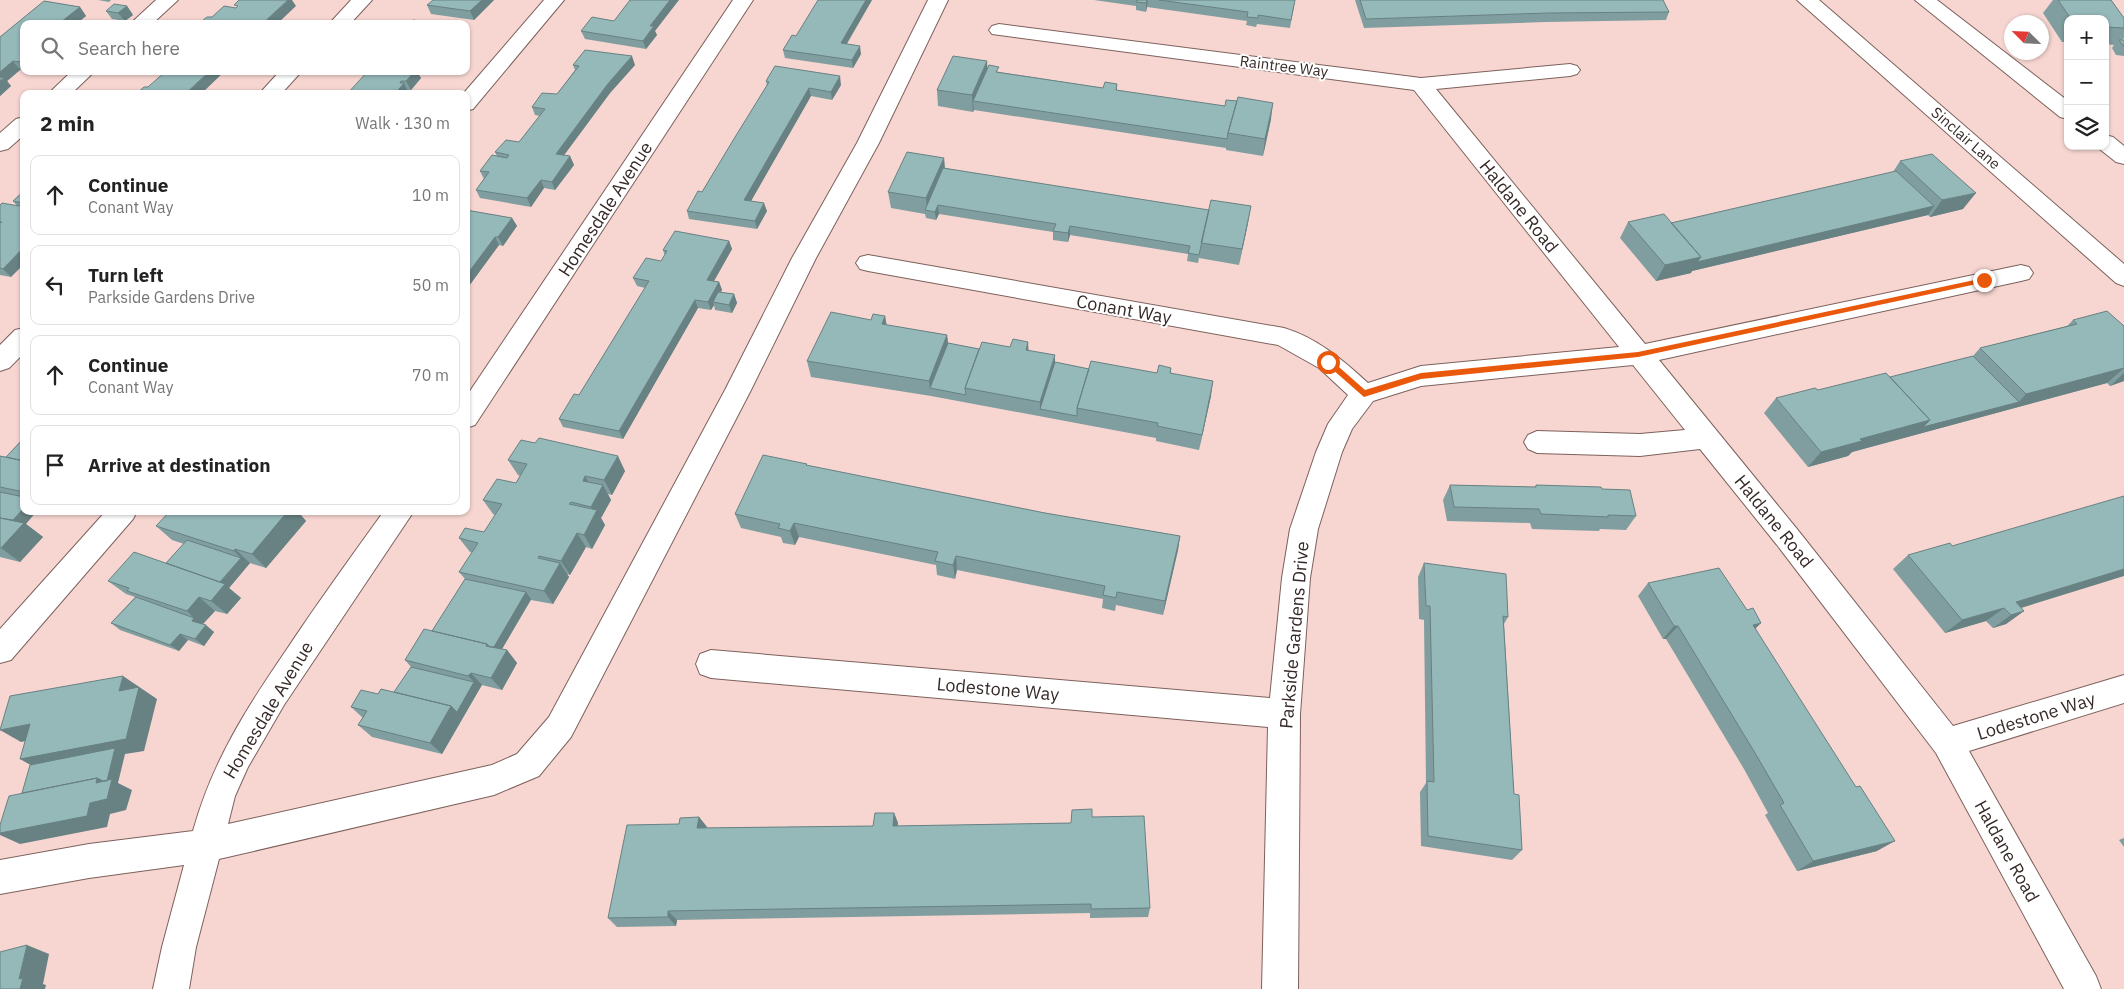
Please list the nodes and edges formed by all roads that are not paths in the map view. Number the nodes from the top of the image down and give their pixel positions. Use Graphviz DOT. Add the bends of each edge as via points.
graph roads {
  1 [pos="168,0"];
  2 [pos="362,0"];
  3 [pos="554,0"];
  4 [pos="743,0"];
  5 [pos="938,0"];
  6 [pos="1808,0"];
  7 [pos="1925,0"];
  8 [pos="145,20"];
  9 [pos="343,20"];
  10 [pos="999,30"];
  11 [pos="1570,70"];
  12 [pos="79,75"];
  13 [pos="288,75"];
  14 [pos="1420,84"];
  15 [pos="63,90"];
  16 [pos="273,90"];
  17 [pos="470,99"];
  18 [pos="2064,109"];
  19 [pos="20,127"];
  20 [pos="0,144"];
  21 [pos="2109,145"];
  22 [pos="2124,157"];
  23 [pos="868,263"];
  24 [pos="2021,273"];
  25 [pos="2124,276"];
  26 [pos="20,341"];
  27 [pos="1638,354"];
  28 [pos="0,360"];
  29 [pos="1364,394"];
  30 [pos="470,412"];
  31 [pos="1706,438"];
  32 [pos="1537,442"];
  33 [pos="118,515"];
  34 [pos="397,515"];
  35 [pos="0,650"];
  36 [pos="711,664"];
  37 [pos="2124,688"];
  38 [pos="1284,714"];
  39 [pos="1947,743"];
  40 [pos="205,846"];
  41 [pos="0,877"];
  42 [pos="171,989"];
  43 [pos="1280,989"];
  44 [pos="2084,989"];
  1 -- 8 [label="street"];
  2 -- 9 [label="street"];
  3 -- 17 [label="street"];
  4 -- 30 [label="street, Homesdale Avenue"];
  5 -- 40 [label="street" via="868,143 804,258 560,727 528,765 494,780"];
  6 -- 25 [label="street, Sinclair Lane"];
  7 -- 18 [label="street"];
  10 -- 14 [label="street, Raintree Way"];
  11 -- 14 [label="street, Raintree Way"];
  12 -- 15 [label="street"];
  13 -- 16 [label="street"];
  14 -- 27 [label="street, Haldane Road"];
  19 -- 20 [label="street"];
  21 -- 22 [label="street"];
  23 -- 29 [label="street, Conant Way" via="1284,337 1328,362"];
  24 -- 27 [label="street"];
  26 -- 28 [label="street"];
  27 -- 29 [label="street" via="1421,376"];
  27 -- 31 [label="street, Haldane Road"];
  29 -- 38 [label="street, Parkside Gardens Drive" via="1342,424 1329,452 1304,529 1296,578"];
  31 -- 32 [label="street" via="1640,444"];
  31 -- 39 [label="street, Haldane Road"];
  33 -- 35 [label="street"];
  34 -- 40 [label="street, Homesdale Avenue" via="332,606 236,757 219,796"];
  36 -- 38 [label="street, Lodestone Way"];
  37 -- 39 [label="street, Lodestone Way"];
  38 -- 43 [label="street, Parkside Gardens Drive"];
  39 -- 44 [label="street, Haldane Road"];
  40 -- 41 [label="street" via="89,860"];
  40 -- 42 [label="street, Homesdale Avenue"];
}
